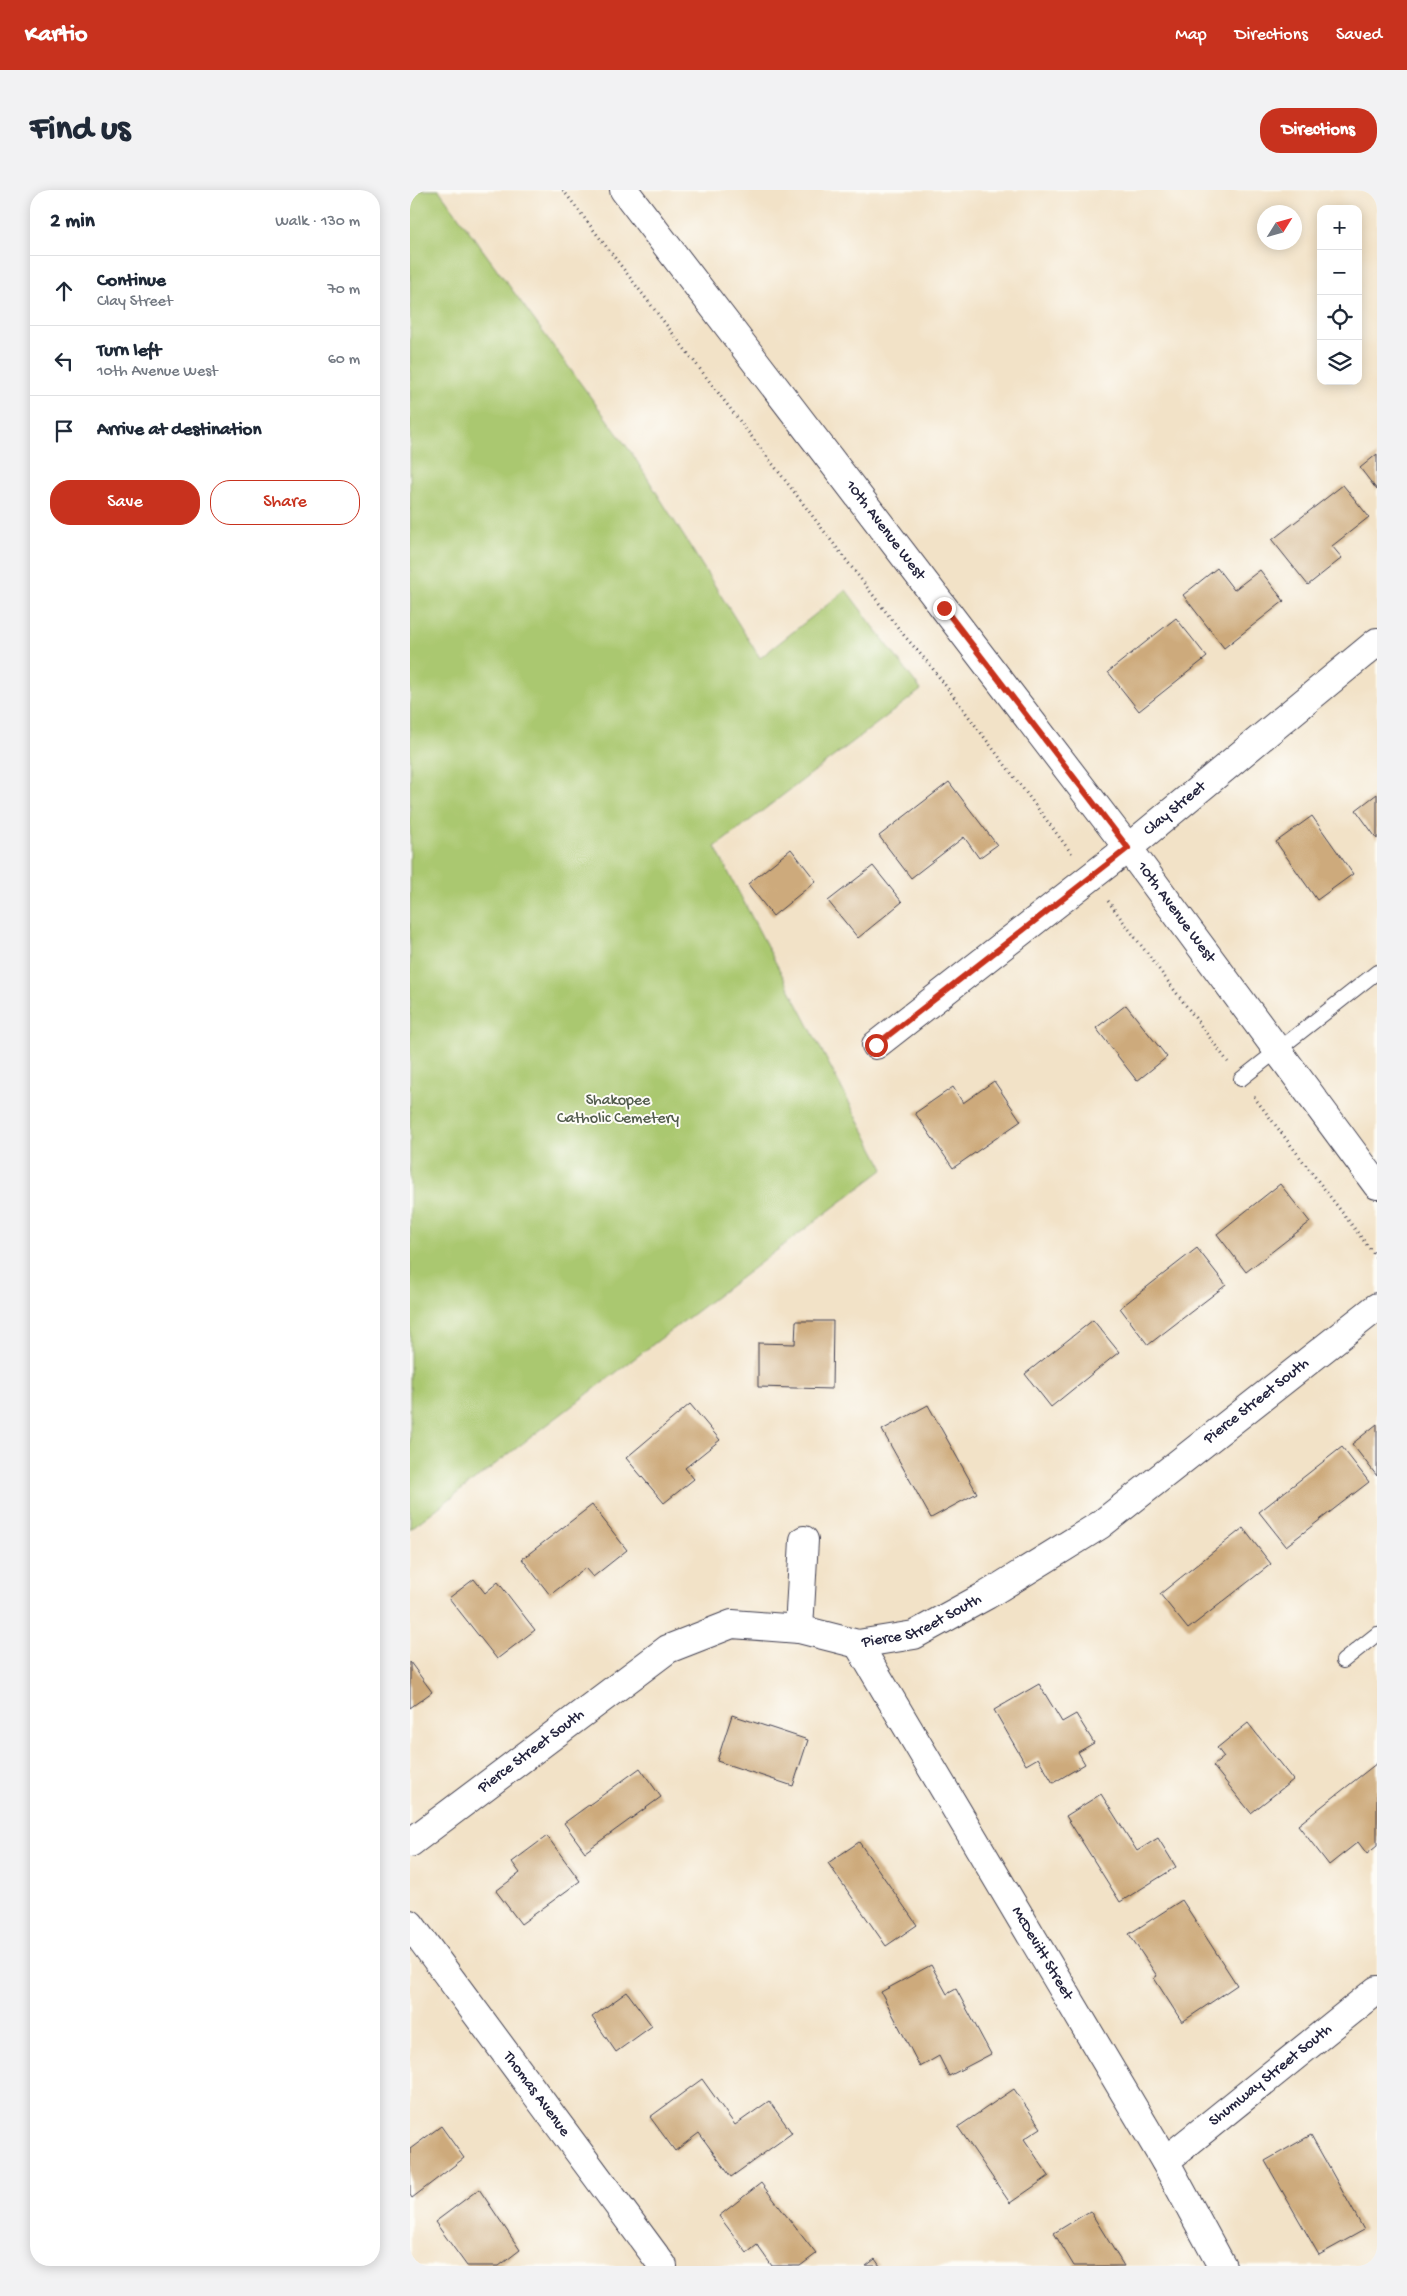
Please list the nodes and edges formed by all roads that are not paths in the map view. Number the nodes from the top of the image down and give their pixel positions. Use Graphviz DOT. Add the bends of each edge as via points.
graph roads {
  1 [pos="624,190"];
  2 [pos="1377,642"];
  3 [pos="1128,848"];
  4 [pos="1377,972"];
  5 [pos="876,1045"];
  6 [pos="1278,1051"];
  7 [pos="1241,1079"];
  8 [pos="1377,1185"];
  9 [pos="1377,1307"];
  10 [pos="804,1540"];
  11 [pos="800,1629"];
  12 [pos="1377,1634"];
  13 [pos="858,1644"];
  14 [pos="1343,1661"];
  15 [pos="410,1844"];
  16 [pos="410,1924"];
  17 [pos="1377,1990"];
  18 [pos="1165,2161"];
  19 [pos="663,2266"];
  20 [pos="1222,2266"];
  1 -- 3 [label="street, 10th Avenue West"];
  2 -- 3 [label="street, Clay Street"];
  3 -- 5 [label="street, Clay Street"];
  3 -- 6 [label="street, 10th Avenue West"];
  4 -- 6 [label="lane"];
  6 -- 7 [label="lane"];
  6 -- 8 [label="street, 10th Avenue West"];
  9 -- 13 [label="street, Pierce Street South" via="1100,1525 987,1595 914,1634"];
  10 -- 11 [label="street"];
  11 -- 13 [label="street, Pierce Street South"];
  11 -- 15 [label="street, Pierce Street South" via="732,1624 668,1649"];
  12 -- 14 [label="lane"];
  13 -- 18 [label="street, McDevitt Street"];
  16 -- 19 [label="street, Thomas Avenue"];
  17 -- 18 [label="street, Shumway Street South"];
  18 -- 20 [label="street, McDevitt Street"];
}
